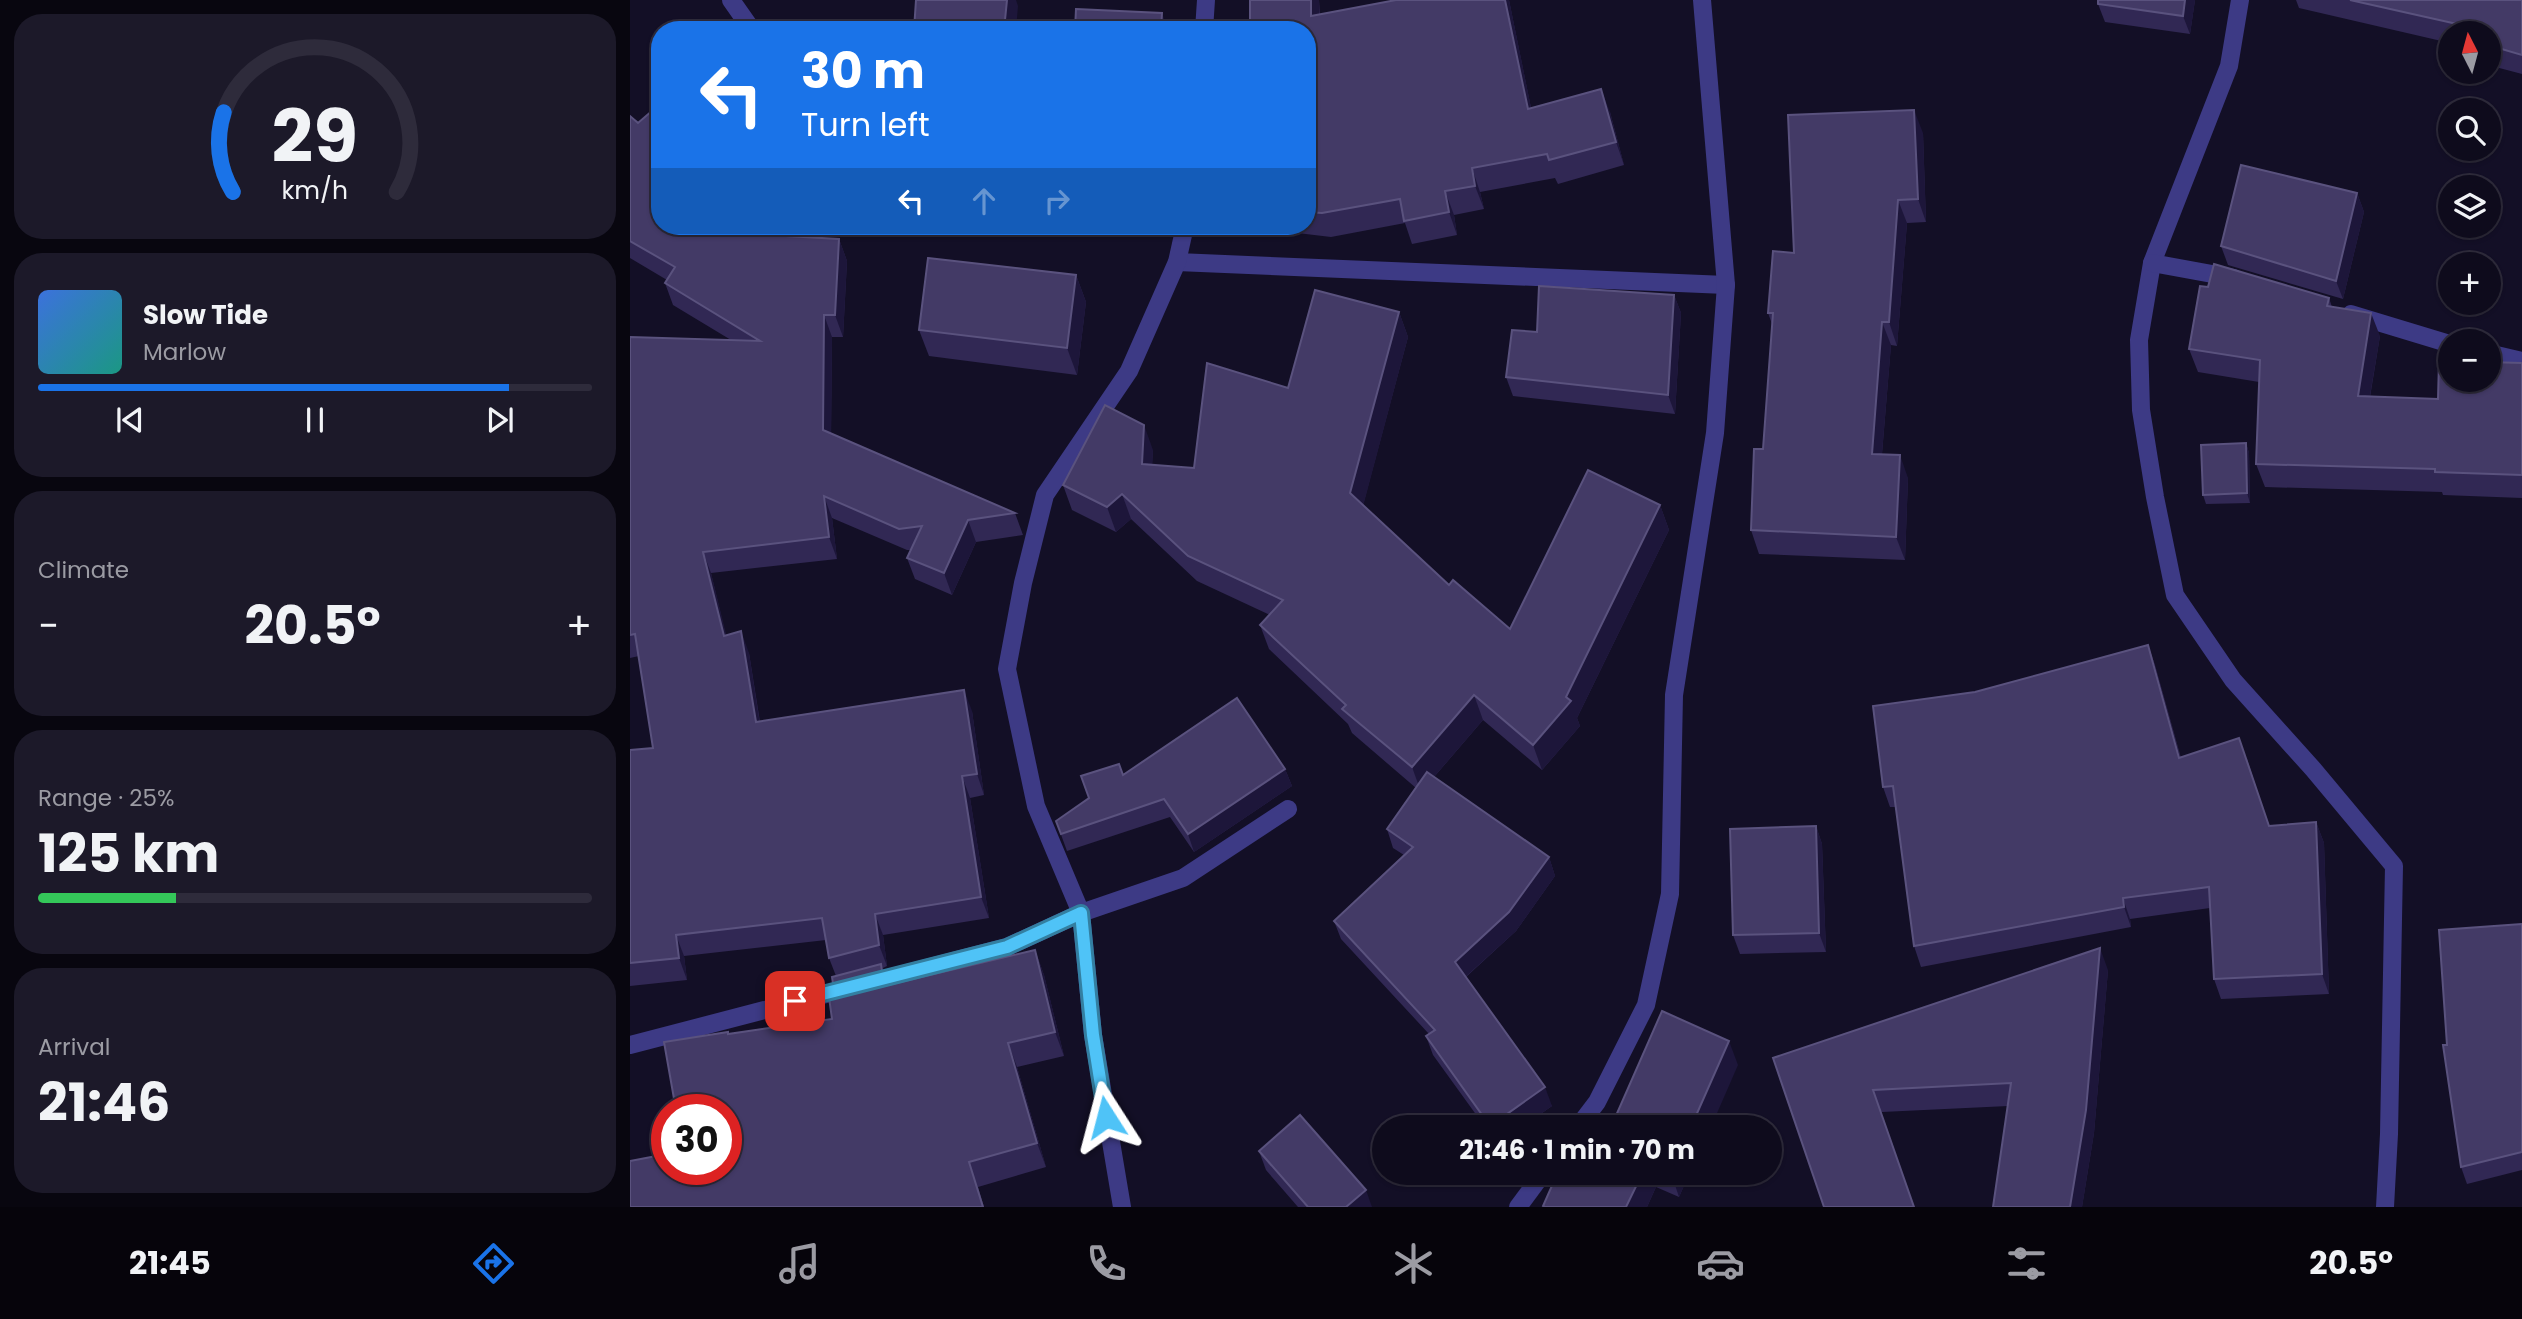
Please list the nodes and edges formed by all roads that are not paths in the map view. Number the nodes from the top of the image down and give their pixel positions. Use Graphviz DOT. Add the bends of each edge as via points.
graph roads {
  1 [pos="731,0"];
  2 [pos="1206,0"];
  3 [pos="1702,0"];
  4 [pos="2240,0"];
  5 [pos="746,21"];
  6 [pos="1205,21"];
  7 [pos="1183,235"];
  8 [pos="1177,262"];
  9 [pos="2152,263"];
  10 [pos="2246,281"];
  11 [pos="1726,285"];
  12 [pos="2339,311"];
  13 [pos="2438,340"];
  14 [pos="2501,356"];
  15 [pos="2522,360"];
  16 [pos="1289,809"];
  17 [pos="1081,913"];
  18 [pos="630,1045"];
  19 [pos="1587,1115"];
  20 [pos="1534,1185"];
  21 [pos="1122,1207"];
  22 [pos="1518,1207"];
  23 [pos="2385,1207"];
  1 -- 5 [label="street"];
  2 -- 6 [label="street"];
  3 -- 11 [label="street"];
  4 -- 9 [label="street" via="2229,65"];
  7 -- 8 [label="street"];
  8 -- 11 [label="street"];
  8 -- 17 [label="street" via="1129,371 1045,495 1007,669 1036,806"];
  9 -- 10 [label="street"];
  9 -- 23 [label="street" via="2139,340 2141,410 2175,595 2233,680 2394,866"];
  11 -- 19 [label="street" via="1714,433 1674,695 1670,894 1646,1005"];
  12 -- 13 [label="street"];
  14 -- 15 [label="street"];
  16 -- 17 [label="street" via="1183,878"];
  17 -- 18 [label="street" via="1007,947"];
  17 -- 21 [label="street" via="1093,1035"];
  20 -- 22 [label="street"];
}
